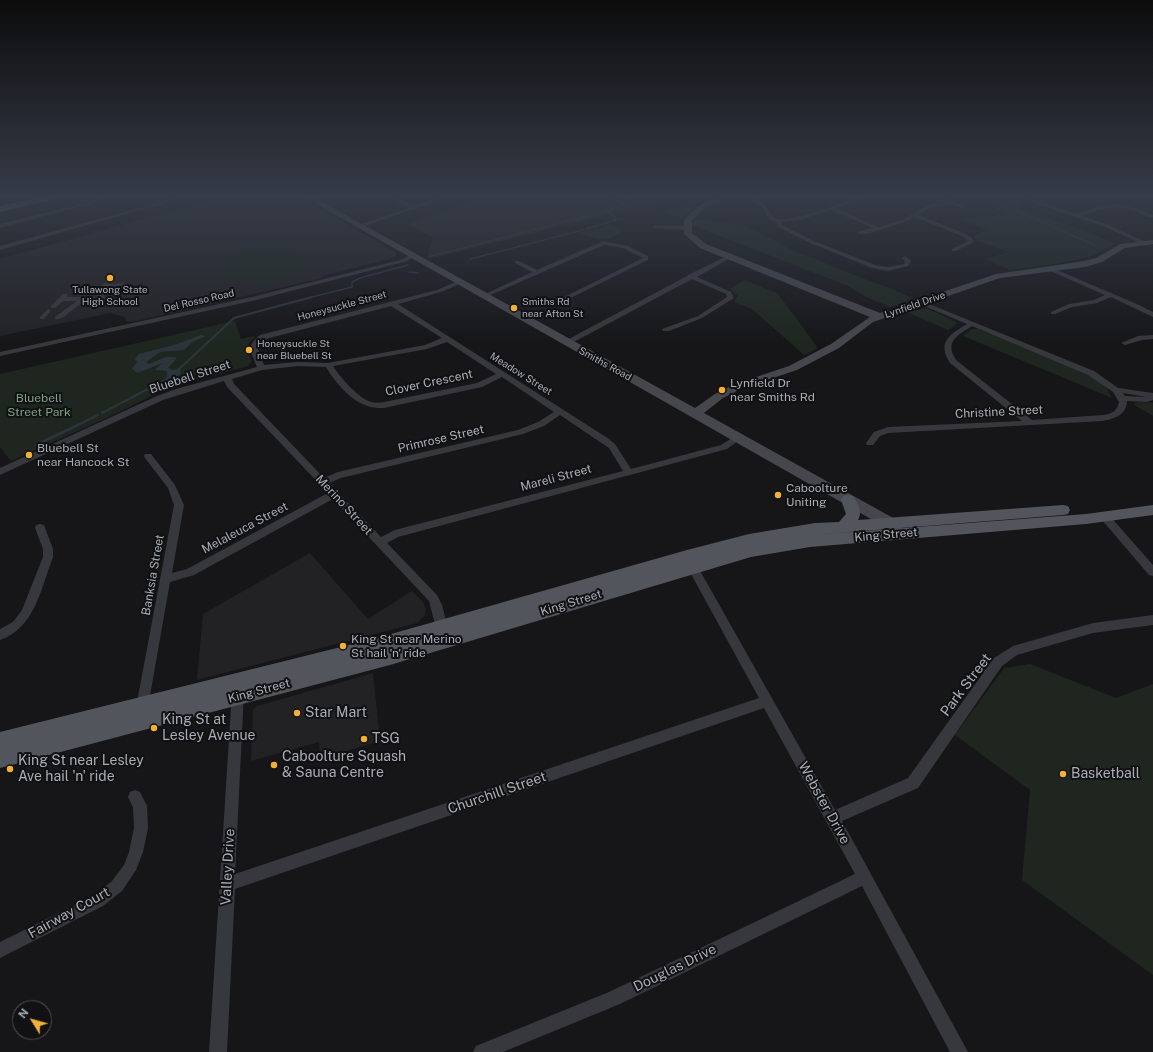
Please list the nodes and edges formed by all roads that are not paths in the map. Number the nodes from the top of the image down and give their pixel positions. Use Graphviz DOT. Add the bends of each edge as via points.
graph roads {
  1 [pos="397,247"];
  2 [pos="594,247"];
  3 [pos="623,247"];
  4 [pos="706,247"];
  5 [pos="825,247"];
  6 [pos="962,247"];
  7 [pos="1121,247"];
  8 [pos="954,250"];
  9 [pos="411,255"];
  10 [pos="729,257"];
  11 [pos="905,258"];
  12 [pos="517,262"];
  13 [pos="1050,269"];
  14 [pos="536,272"];
  15 [pos="690,276"];
  16 [pos="460,282"];
  17 [pos="121,288"];
  18 [pos="1111,295"];
  19 [pos="484,296"];
  20 [pos="88,299"];
  21 [pos="922,302"];
  22 [pos="392,303"];
  23 [pos="556,304"];
  24 [pos="1053,313"];
  25 [pos="1153,315"];
  26 [pos="880,317"];
  27 [pos="42,318"];
  28 [pos="57,318"];
  29 [pos="973,323"];
  30 [pos="666,329"];
  31 [pos="1153,337"];
  32 [pos="446,338"];
  33 [pos="567,342"];
  34 [pos="1125,344"];
  35 [pos="0,354"];
  36 [pos="328,365"];
  37 [pos="261,368"];
  38 [pos="502,374"];
  39 [pos="227,377"];
  40 [pos="1116,390"];
  41 [pos="1121,398"];
  42 [pos="561,411"];
  43 [pos="695,414"];
  44 [pos="1030,423"];
  45 [pos="738,438"];
  46 [pos="870,443"];
  47 [pos="148,456"];
  48 [pos="0,472"];
  49 [pos="628,472"];
  50 [pos="323,482"];
  51 [pos="334,494"];
  52 [pos="848,500"];
  53 [pos="1153,500"];
  54 [pos="1153,510"];
  55 [pos="1105,517"];
  56 [pos="843,527"];
  57 [pos="40,528"];
  58 [pos="893,528"];
  59 [pos="380,543"];
  60 [pos="690,561"];
  61 [pos="1153,572"];
  62 [pos="166,579"];
  63 [pos="1153,620"];
  64 [pos="0,635"];
  65 [pos="443,635"];
  66 [pos="238,689"];
  67 [pos="767,701"];
  68 [pos="142,707"];
  69 [pos="2,755"];
  70 [pos="135,797"];
  71 [pos="832,818"];
  72 [pos="865,877"];
  73 [pos="227,884"];
  74 [pos="0,950"];
  75 [pos="218,1052"];
  76 [pos="482,1052"];
  77 [pos="958,1052"];
  1 -- 9 [label="street, Smiths Road"];
  2 -- 14 [label="street"];
  3 -- 23 [label="street" via="646,257 645,260"];
  4 -- 10 [label="street"];
  5 -- 11 [label="street" via="874,267 888,269 906,264 908,261"];
  6 -- 8 [label="street"];
  7 -- 13 [label="street, Lynfield Drive" via="1092,262"];
  9 -- 16 [label="street, Smiths Road"];
  9 -- 35 [label="street, Del Rosso Road" via="404,261 329,281"];
  10 -- 15 [label="street"];
  10 -- 26 [label="street"];
  12 -- 14 [label="street"];
  13 -- 18 [label="street"];
  13 -- 21 [label="street, Lynfield Drive" via="999,276"];
  14 -- 19 [label="street"];
  15 -- 30 [label="street" via="725,291 731,298 700,317"];
  15 -- 33 [label="street"];
  16 -- 19 [label="street, Smiths Road"];
  16 -- 22 [label="street, Honeysuckle Street" via="439,291"];
  17 -- 20 [label="street" via="124,285 103,288 102,299"];
  18 -- 24 [label="street" via="1095,302 1071,305"];
  18 -- 25 [label="street"];
  19 -- 33 [label="street, Smiths Road"];
  20 -- 27 [label="street" via="63,297"];
  20 -- 28 [label="street" via="76,304"];
  21 -- 26 [label="street, Lynfield Drive"];
  21 -- 29 [label="street"];
  22 -- 32 [label="street, Meadow Street"];
  22 -- 37 [label="street, Honeysuckle Street" via="263,337 255,343 254,349"];
  26 -- 43 [label="street, Lynfield Drive" via="801,364 739,386"];
  29 -- 40 [label="street" via="1091,373"];
  29 -- 44 [label="street" via="953,336 946,346 947,354"];
  31 -- 34 [label="street"];
  32 -- 36 [label="street, Bluebell Street" via="428,347"];
  32 -- 38 [label="street, Meadow Street"];
  33 -- 43 [label="street, Smiths Road"];
  36 -- 37 [label="street, Bluebell Street" via="298,364"];
  36 -- 38 [label="street, Clover Crescent" via="332,373 365,403 374,406 479,385"];
  37 -- 39 [label="street, Bluebell Street"];
  38 -- 42 [label="street, Meadow Street"];
  39 -- 48 [label="street, Bluebell Street" via="160,398"];
  39 -- 50 [label="street, Merino Street" via="230,385"];
  40 -- 41 [label="street"];
  40 -- 41 [label="street" via="1151,395 1147,400"];
  41 -- 44 [label="street, Christine Street" via="1122,406 1116,414 1107,417"];
  42 -- 49 [label="street, Meadow Street" via="612,446"];
  42 -- 50 [label="street, Primrose Street" via="520,432 338,475"];
  43 -- 45 [label="street, Smiths Road"];
  44 -- 46 [label="street, Christine Street" via="888,430 876,434"];
  45 -- 49 [label="street, Mareli Street" via="724,447"];
  45 -- 52 [label="street, Smiths Road"];
  47 -- 62 [label="street, Banksia Street" via="172,487 179,505"];
  49 -- 59 [label="street, Mareli Street" via="395,534"];
  50 -- 51 [label="street, Merino Street"];
  51 -- 59 [label="street, Merino Street"];
  51 -- 62 [label="street, Melaleuca Street" via="190,572"];
  52 -- 56 [label="main road" via="853,516"];
  52 -- 58 [label="street, Smiths Road"];
  53 -- 58 [label="main road, King Street"];
  54 -- 55 [label="main road, King Street"];
  55 -- 58 [label="main road, King Street"];
  55 -- 61 [label="street"];
  56 -- 58 [label="main road, King Street"];
  56 -- 60 [label="main road, King Street" via="784,534 721,546"];
  57 -- 64 [label="street" via="48,549 48,557 27,612 17,625"];
  58 -- 60 [label="main road, King Street"];
  59 -- 65 [label="street, Merino Street" via="433,598"];
  60 -- 65 [label="main road, King Street"];
  60 -- 67 [label="street, Webster Drive"];
  62 -- 68 [label="street, Banksia Street"];
  63 -- 71 [label="street, Park Street" via="1093,628 1014,651 998,662 913,783"];
  65 -- 66 [label="main road, King Street"];
  66 -- 68 [label="main road, King Street"];
  66 -- 69 [label="main road, King Street"];
  66 -- 73 [label="street, Valley Drive"];
  67 -- 71 [label="street, Webster Drive"];
  67 -- 73 [label="street, Churchill Street"];
  68 -- 69 [label="main road, King Street"];
  70 -- 74 [label="street, Fairway Court" via="140,806 141,828 129,870 117,886 98,901"];
  71 -- 72 [label="street, Webster Drive"];
  72 -- 76 [label="street, Douglas Drive" via="614,998"];
  72 -- 77 [label="street, Webster Drive"];
  73 -- 75 [label="street, Valley Drive"];
}
